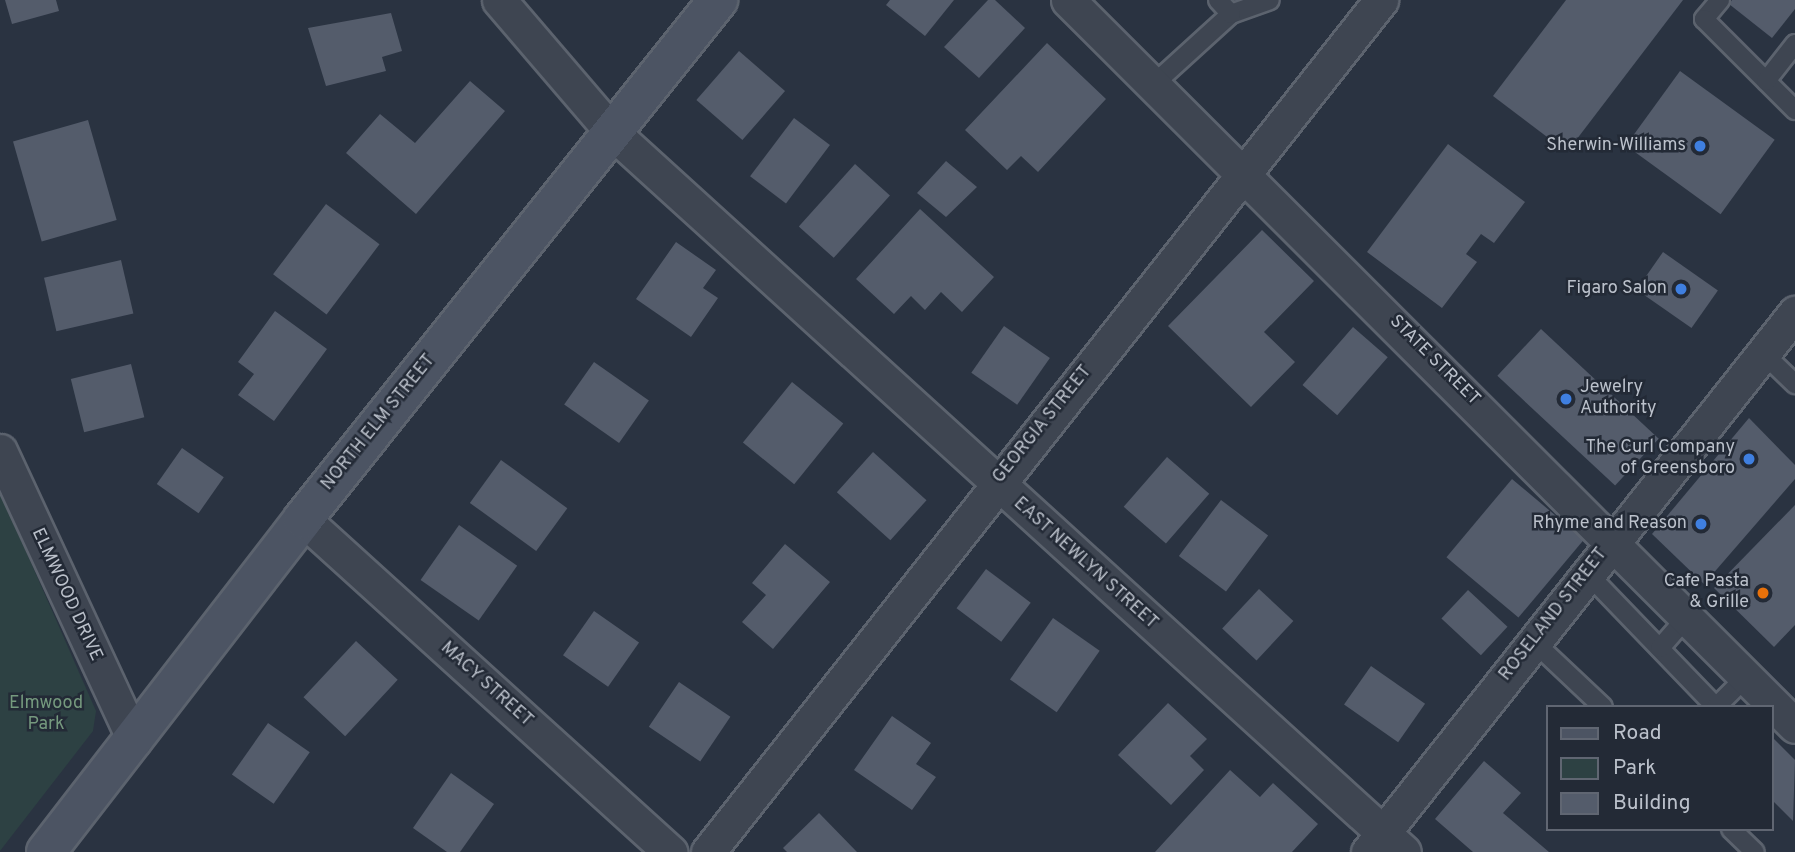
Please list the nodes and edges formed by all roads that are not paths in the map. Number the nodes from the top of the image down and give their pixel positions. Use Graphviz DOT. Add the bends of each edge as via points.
graph roads {
  1 [pos="499,0"];
  2 [pos="718,0"];
  3 [pos="1068,0"];
  4 [pos="1218,0"];
  5 [pos="1270,0"];
  6 [pos="1381,0"];
  7 [pos="1720,0"];
  8 [pos="1231,14"];
  9 [pos="1795,44"];
  10 [pos="1766,81"];
  11 [pos="1154,84"];
  12 [pos="1795,110"];
  13 [pos="612,132"];
  14 [pos="1244,173"];
  15 [pos="1795,313"];
  16 [pos="1763,353"];
  17 [pos="1795,384"];
  18 [pos="0,450"];
  19 [pos="996,483"];
  20 [pos="303,519"];
  21 [pos="1611,542"];
  22 [pos="1587,573"];
  23 [pos="1686,618"];
  24 [pos="1534,641"];
  25 [pos="1660,648"];
  26 [pos="1746,677"];
  27 [pos="1601,705"];
  28 [pos="1714,705"];
  29 [pos="1718,705"];
  30 [pos="1795,726"];
  31 [pos="134,740"];
  32 [pos="1733,831"];
  33 [pos="1385,846"];
  34 [pos="60,847"];
  35 [pos="670,852"];
  36 [pos="708,852"];
  37 [pos="1755,852"];
  1 -- 13 [label="street, EAST NEWLYN STREET"];
  2 -- 13 [label="main road, NORTH ELM STREET"];
  3 -- 11 [label="street, STATE STREET"];
  4 -- 8 [label="lane"];
  5 -- 8 [label="lane"];
  6 -- 14 [label="street, GEORGIA STREET"];
  7 -- 10 [label="lane" via="1704,19"];
  8 -- 11 [label="lane"];
  9 -- 10 [label="lane"];
  10 -- 12 [label="lane"];
  11 -- 14 [label="street, STATE STREET"];
  13 -- 19 [label="street, EAST NEWLYN STREET"];
  13 -- 20 [label="main road, NORTH ELM STREET"];
  14 -- 19 [label="street, GEORGIA STREET"];
  14 -- 21 [label="street, STATE STREET"];
  15 -- 16 [label="street, ROSELAND STREET"];
  16 -- 17 [label="lane"];
  16 -- 21 [label="street, ROSELAND STREET"];
  18 -- 31 [label="street, ELMWOOD DRIVE"];
  19 -- 33 [label="street, EAST NEWLYN STREET"];
  19 -- 36 [label="street, GEORGIA STREET"];
  20 -- 31 [label="main road, NORTH ELM STREET"];
  20 -- 35 [label="street, MACY STREET"];
  21 -- 22 [label="street, ROSELAND STREET"];
  21 -- 23 [label="street, STATE STREET"];
  22 -- 24 [label="street, ROSELAND STREET"];
  22 -- 25 [label="lane"];
  23 -- 25 [label="lane"];
  23 -- 26 [label="street, STATE STREET"];
  24 -- 27 [label="lane"];
  24 -- 33 [label="street, ROSELAND STREET"];
  25 -- 28 [label="lane"];
  26 -- 29 [label="lane"];
  26 -- 30 [label="street, STATE STREET"];
  31 -- 34 [label="main road, NORTH ELM STREET"];
  32 -- 37 [label="lane"];
}
